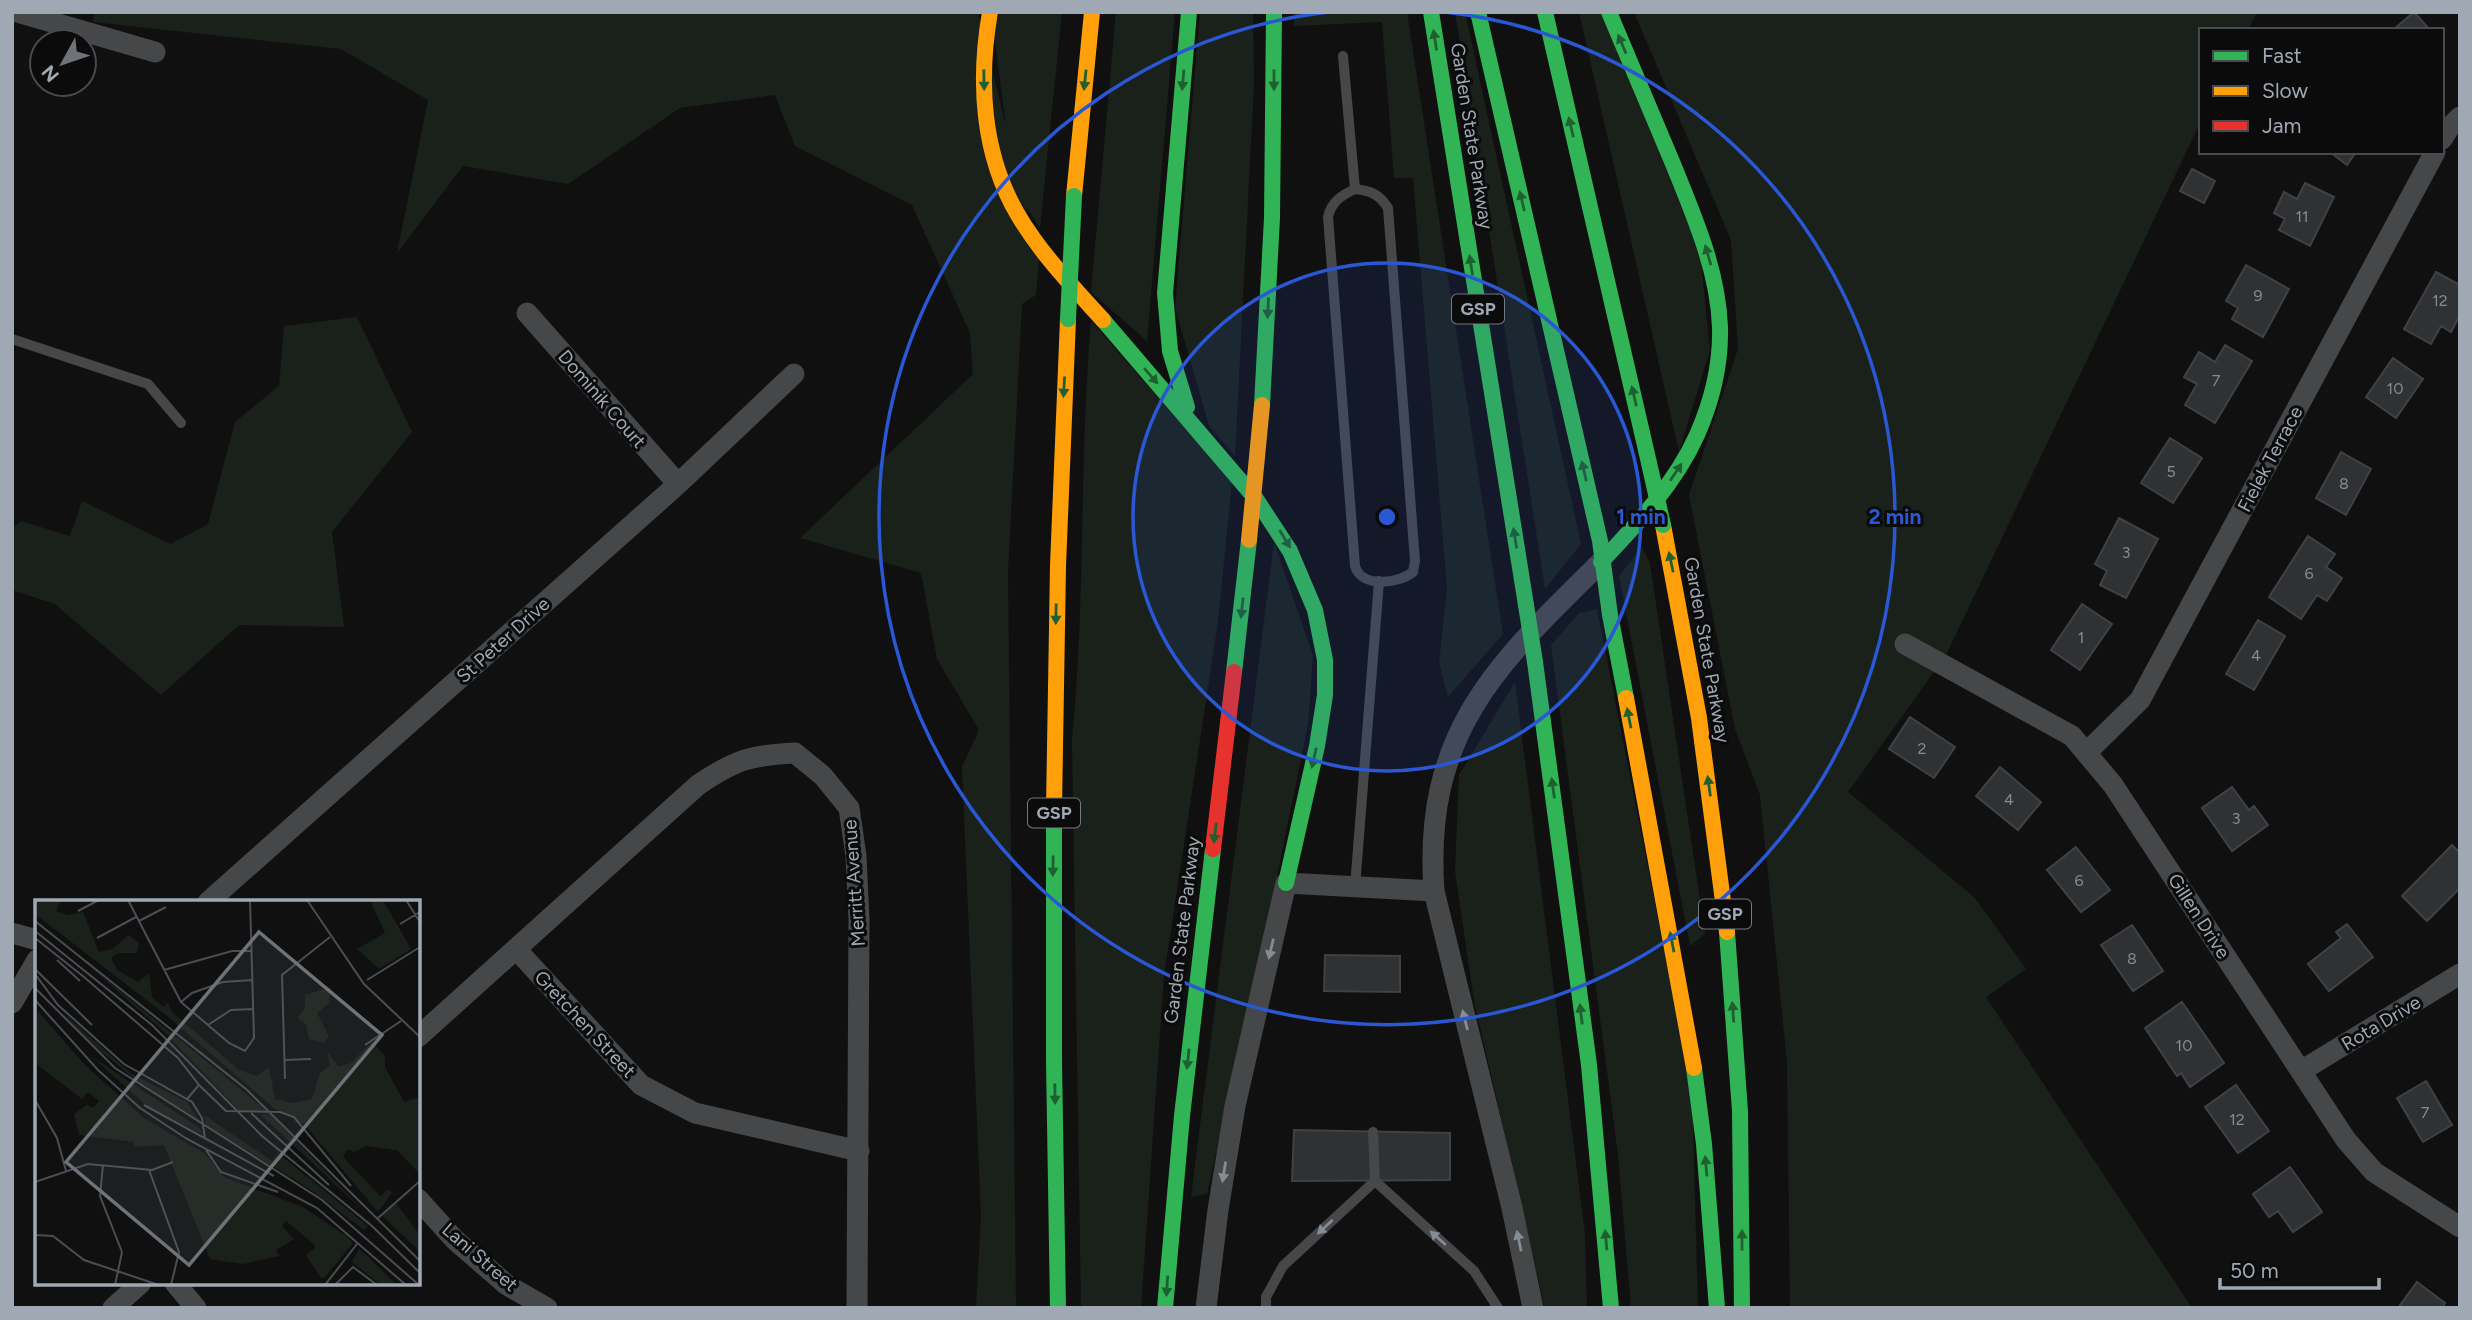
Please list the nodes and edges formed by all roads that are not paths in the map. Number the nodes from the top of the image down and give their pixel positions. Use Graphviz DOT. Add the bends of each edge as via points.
graph roads {
  1 [pos="17,12"];
  2 [pos="990,12"];
  3 [pos="1092,12"];
  4 [pos="1189,12"];
  5 [pos="1274,12"];
  6 [pos="1431,12"];
  7 [pos="1478,12"];
  8 [pos="1545,12"];
  9 [pos="1609,12"];
  10 [pos="155,52"];
  11 [pos="1343,56"];
  12 [pos="2460,117"];
  13 [pos="2444,136"];
  14 [pos="2434,154"];
  15 [pos="1355,189"];
  16 [pos="527,313"];
  17 [pos="12,339"];
  18 [pos="794,373"];
  19 [pos="181,423"];
  20 [pos="1197,428"];
  21 [pos="678,484"];
  22 [pos="1601,562"];
  23 [pos="1379,581"];
  24 [pos="1905,644"];
  25 [pos="2086,753"];
  26 [pos="1286,883"];
  27 [pos="1355,887"];
  28 [pos="1434,891"];
  29 [pos="210,900"];
  30 [pos="12,933"];
  31 [pos="35,939"];
  32 [pos="516,949"];
  33 [pos="35,963"];
  34 [pos="2460,974"];
  35 [pos="12,1003"];
  36 [pos="420,1035"];
  37 [pos="2301,1071"];
  38 [pos="1374,1132"];
  39 [pos="859,1151"];
  40 [pos="1375,1181"];
  41 [pos="420,1201"];
  42 [pos="2460,1227"];
  43 [pos="139,1285"];
  44 [pos="177,1285"];
  45 [pos="113,1308"];
  46 [pos="195,1308"];
  47 [pos="547,1308"];
  48 [pos="857,1308"];
  49 [pos="1058,1308"];
  50 [pos="1165,1308"];
  51 [pos="1206,1308"];
  52 [pos="1266,1308"];
  53 [pos="1498,1308"];
  54 [pos="1533,1308"];
  55 [pos="1611,1308"];
  56 [pos="1717,1308"];
  57 [pos="1742,1308"];
  1 -- 10 [label="street"];
  2 -- 20 [label="highway, one-way" via="983,86 990,139 1004,186 1046,255"];
  3 -- 49 [label="highway, GSP, one-way, bridge" via="1074,196 1060,496 1053,949"];
  4 -- 20 [label="highway, one-way" via="1165,317 1177,382"];
  5 -- 50 [label="highway, Garden State Parkway, one-way, bridge" via="1272,218 1262,405 1189,1042"];
  55 -- 6 [label="highway, Garden State Parkway / GSP, one-way, bridge" via="1595,1124 1562,852"];
  22 -- 7 [label="highway, one-way" via="1588,485"];
  57 -- 8 [label="highway, Garden State Parkway / GSP, one-way, bridge" via="1741,1140 1724,907 1693,677 1649,463"];
  22 -- 9 [label="highway, one-way" via="1688,453 1713,391 1720,341 1717,293 1706,246"];
  11 -- 15 [label="lane"];
  12 -- 13 [label="street"];
  14 -- 25 [label="street, Fielek Terrace" via="2140,700"];
  15 -- 23 [label="lane" via="1342,195 1328,217 1354,566 1364,579"];
  15 -- 23 [label="lane" via="1371,192 1388,208 1415,561 1407,577"];
  16 -- 21 [label="street, Dominik Court"];
  17 -- 19 [label="lane" via="148,384"];
  18 -- 21 [label="street, St Peter Drive"];
  20 -- 26 [label="highway, one-way" via="1252,491 1290,547 1310,592 1323,644 1326,686 1320,732"];
  21 -- 29 [label="street, St Peter Drive"];
  22 -- 28 [label="street" via="1518,646 1465,719 1437,802 1432,843"];
  56 -- 22 [label="highway, one-way" via="1691,1045"];
  23 -- 27 [label="lane"];
  24 -- 25 [label="street, Gillen Drive" via="2072,736"];
  25 -- 37 [label="street, Gillen Drive" via="2113,785"];
  26 -- 27 [label="street"];
  26 -- 51 [label="street, one-way" via="1233,1119"];
  27 -- 28 [label="street"];
  54 -- 28 [label="street, one-way"];
  30 -- 31 [label="street"];
  32 -- 36 [label="street, Merritt Avenue"];
  32 -- 39 [label="street, Gretchen Street" via="641,1085 695,1113"];
  32 -- 39 [label="street, Merritt Avenue" via="698,785 724,767 759,754 795,753 823,776 849,808 859,919"];
  33 -- 35 [label="street"];
  34 -- 37 [label="street, Rota Drive"];
  37 -- 42 [label="street, Gillen Drive" via="2346,1140 2374,1172"];
  38 -- 40 [label="lane"];
  39 -- 48 [label="street, Merritt Avenue"];
  40 -- 52 [label="lane, one-way" via="1283,1266 1266,1297"];
  53 -- 40 [label="lane, one-way" via="1474,1271"];
  41 -- 47 [label="street, Lani Street" via="455,1240 507,1285"];
  43 -- 45 [label="street"];
  44 -- 46 [label="street"];
}
